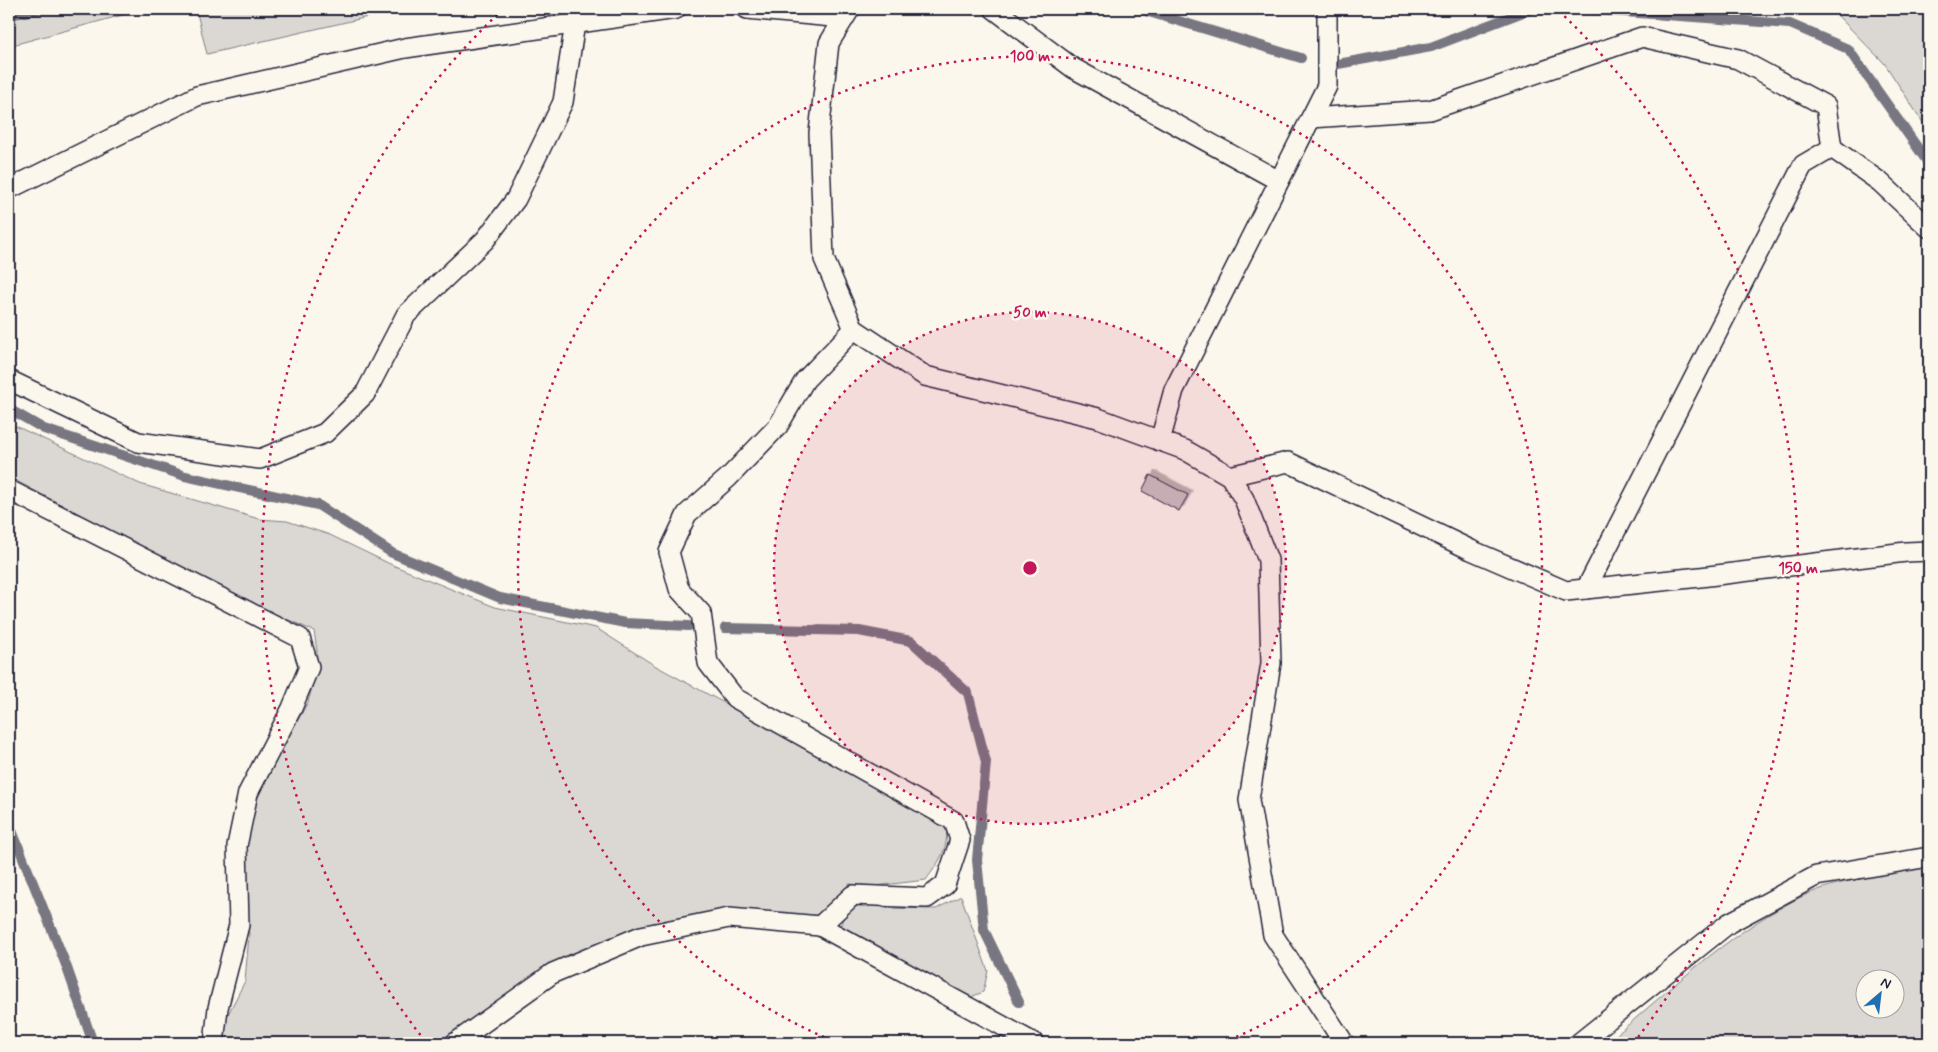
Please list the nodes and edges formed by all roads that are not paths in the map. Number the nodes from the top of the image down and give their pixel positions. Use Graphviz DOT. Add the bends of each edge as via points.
graph roads {
  1 [pos="676,9"];
  2 [pos="747,9"];
  3 [pos="994,9"];
  4 [pos="1327,9"];
  5 [pos="847,13"];
  6 [pos="576,24"];
  7 [pos="1311,118"];
  8 [pos="1832,148"];
  9 [pos="1279,181"];
  10 [pos="9,189"];
  11 [pos="1929,228"];
  12 [pos="854,329"];
  13 [pos="9,380"];
  14 [pos="1160,441"];
  15 [pos="1230,476"];
  16 [pos="9,490"];
  17 [pos="1929,551"];
  18 [pos="1586,589"];
  19 [pos="1929,857"];
  20 [pos="820,926"];
  21 [pos="214,1043"];
  22 [pos="455,1043"];
  23 [pos="1034,1043"];
  24 [pos="1344,1043"];
  25 [pos="1579,1043"];
  1 -- 6 [label="lane"];
  2 -- 5 [label="lane"];
  3 -- 9 [label="lane" via="1073,68"];
  4 -- 7 [label="lane" via="1327,86"];
  5 -- 12 [label="lane" via="829,43 819,133 824,260"];
  6 -- 10 [label="lane" via="405,48 197,96"];
  6 -- 13 [label="lane" via="563,102 516,199 485,240 406,315 365,394 325,432 260,459 138,442"];
  7 -- 8 [label="lane" via="1430,110 1642,37 1738,58 1826,106"];
  7 -- 9 [label="lane"];
  8 -- 11 [label="lane" via="1880,182"];
  8 -- 18 [label="lane" via="1802,165"];
  9 -- 14 [label="lane" via="1174,390"];
  12 -- 14 [label="lane" via="925,376 1098,418"];
  12 -- 20 [label="lane" via="805,380 778,426 729,478 687,514 669,552 679,589 701,613 708,663 735,698 954,821 960,840 945,885 927,898 853,895"];
  14 -- 15 [label="lane" via="1185,450"];
  15 -- 18 [label="lane" via="1288,462 1548,584 1566,591"];
  15 -- 24 [label="lane" via="1244,500 1268,560 1271,663 1250,800 1273,935"];
  16 -- 21 [label="lane" via="300,638 309,667 292,708 248,793 237,846 239,926 218,1008"];
  17 -- 18 [label="lane"];
  19 -- 25 [label="lane" via="1816,876 1729,924"];
  20 -- 22 [label="lane" via="729,918 641,936 553,972"];
  20 -- 23 [label="lane"];
}
